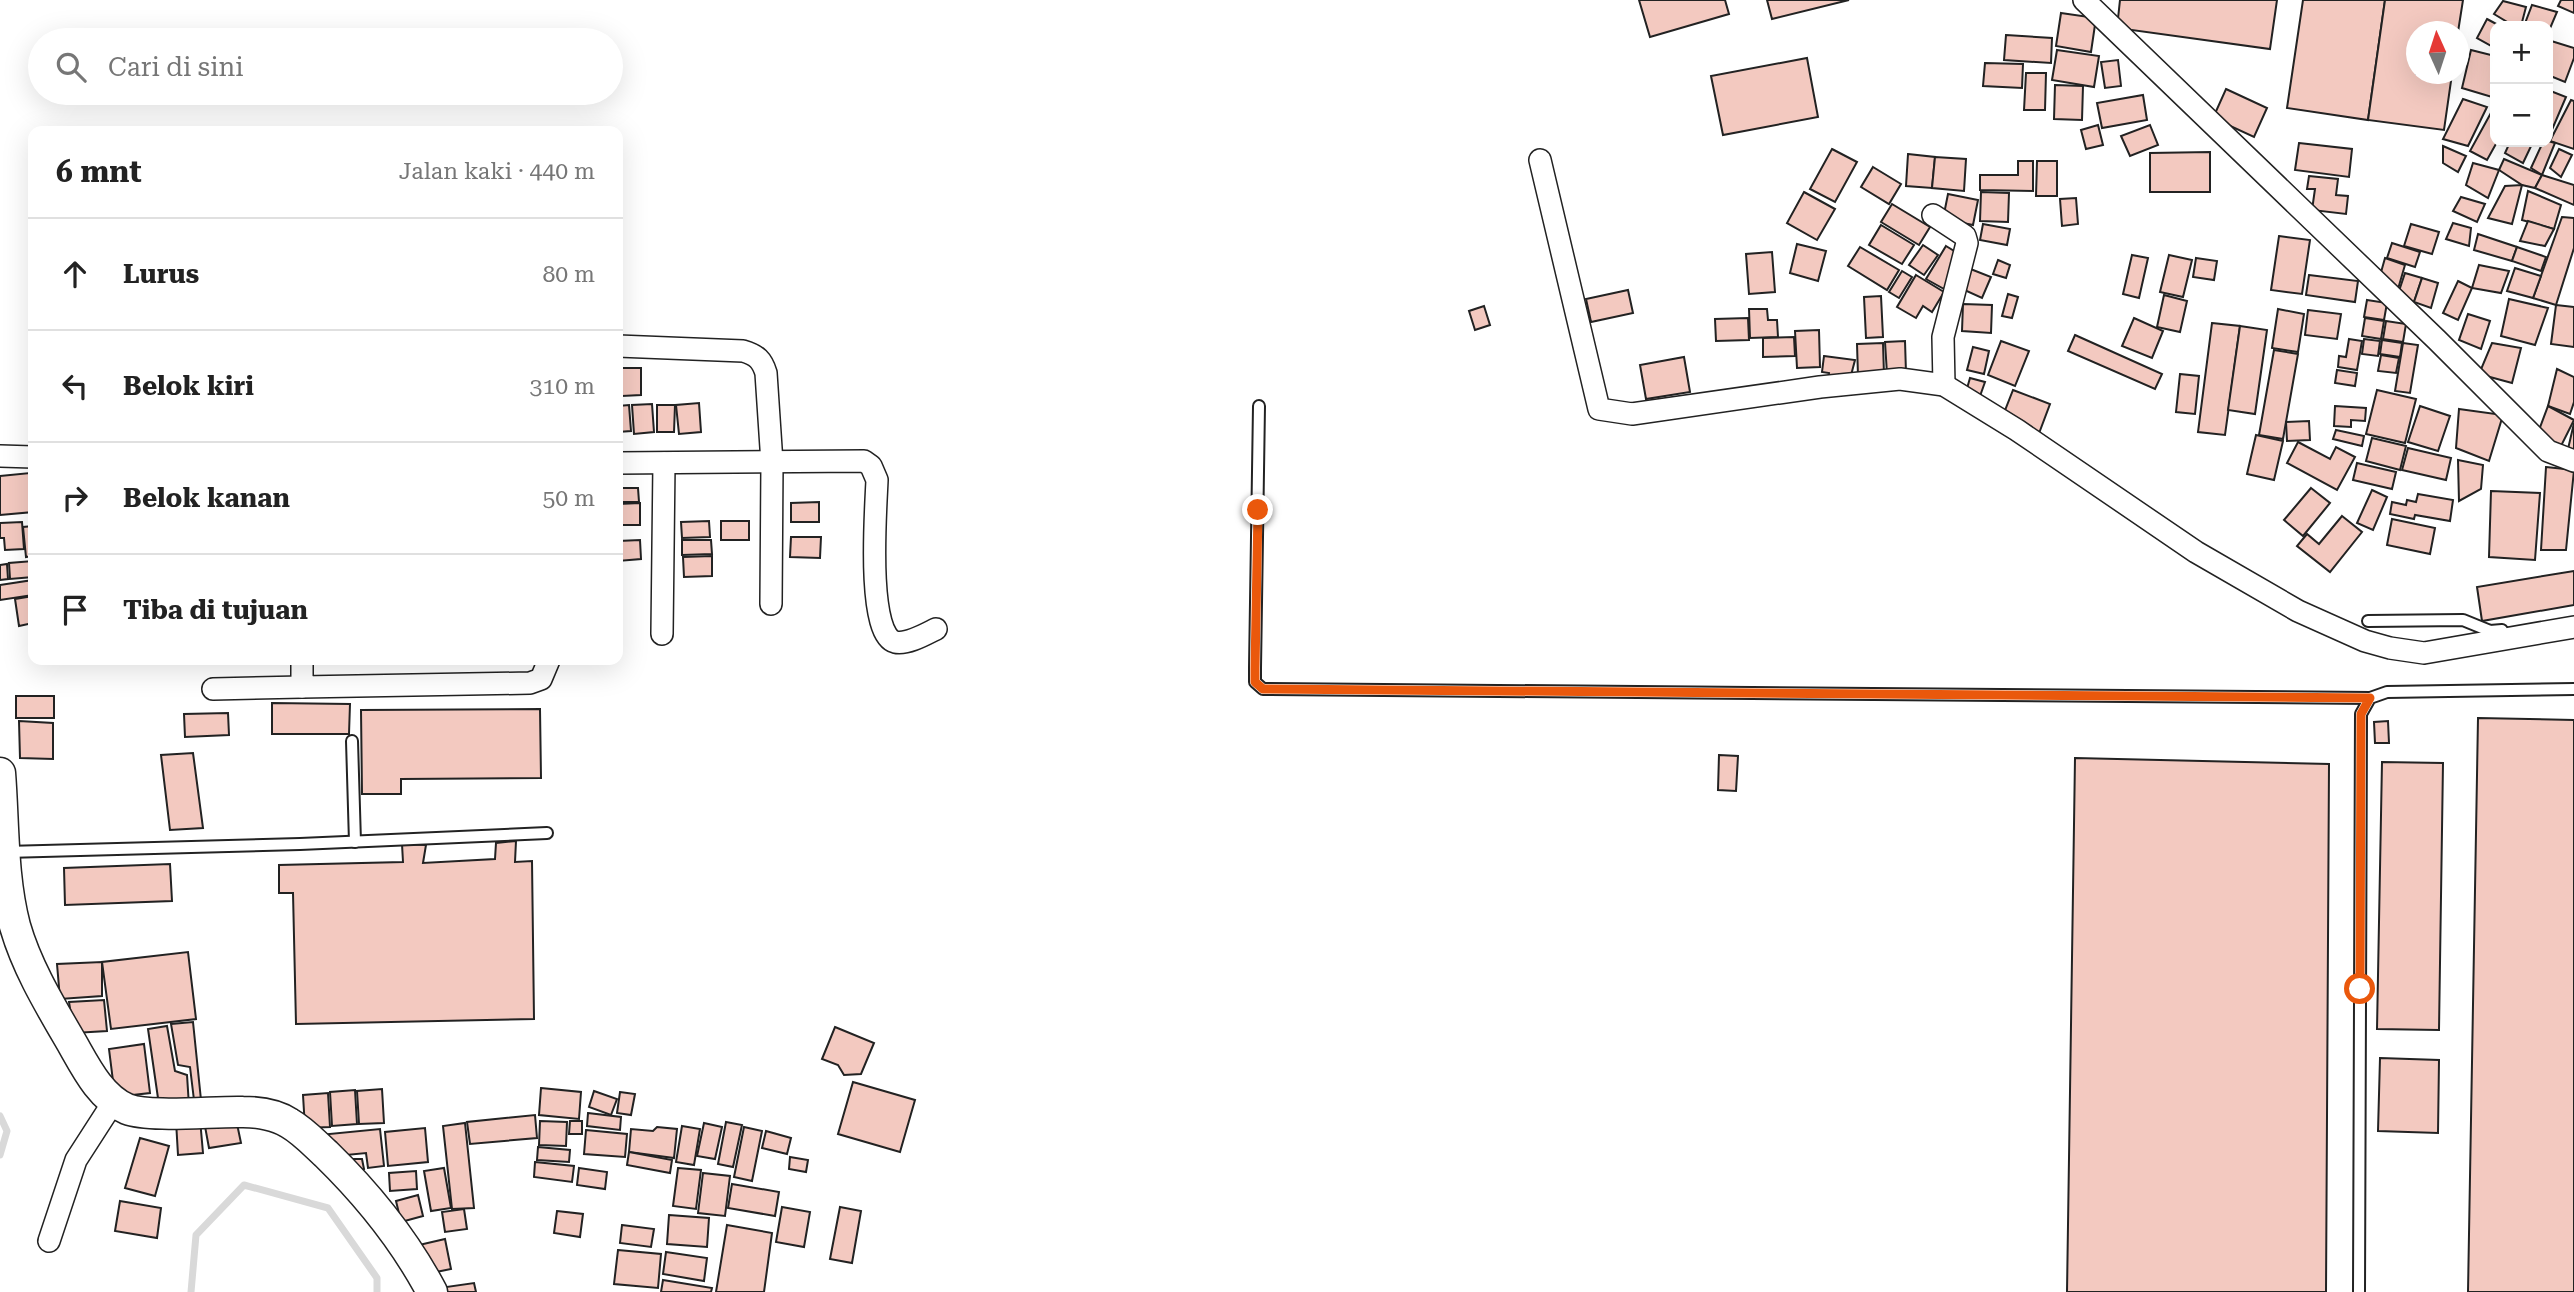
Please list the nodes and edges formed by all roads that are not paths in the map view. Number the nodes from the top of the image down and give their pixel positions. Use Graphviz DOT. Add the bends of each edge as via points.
graph roads {
  1 [pos="2084,0"];
  2 [pos="1539,160"];
  3 [pos="1933,215"];
  4 [pos="623,346"];
  5 [pos="1944,386"];
  6 [pos="1259,406"];
  7 [pos="0,456"];
  8 [pos="28,457"];
  9 [pos="2574,461"];
  10 [pos="623,463"];
  11 [pos="664,463"];
  12 [pos="772,463"];
  13 [pos="771,604"];
  14 [pos="2574,617"];
  15 [pos="2368,621"];
  16 [pos="2574,627"];
  17 [pos="936,629"];
  18 [pos="662,634"];
  19 [pos="302,665"];
  20 [pos="547,665"];
  21 [pos="302,687"];
  22 [pos="213,689"];
  23 [pos="2574,689"];
  24 [pos="2370,698"];
  25 [pos="352,741"];
  26 [pos="0,773"];
  27 [pos="547,833"];
  28 [pos="355,842"];
  29 [pos="6,852"];
  30 [pos="5,895"];
  31 [pos="114,1101"];
  32 [pos="49,1241"];
  33 [pos="432,1292"];
  34 [pos="2359,1292"];
  1 -- 9 [label="street" via="2548,451"];
  2 -- 5 [label="street" via="1599,409 1632,414 1900,379"];
  3 -- 5 [label="street" via="1965,236 1967,243 1943,337"];
  4 -- 12 [label="street" via="743,351 762,360"];
  5 -- 16 [label="street" via="2196,552 2298,611 2365,640 2424,653"];
  6 -- 24 [label="lane" via="1255,682 1263,689"];
  7 -- 8 [label="street"];
  10 -- 11 [label="street"];
  11 -- 12 [label="street"];
  11 -- 18 [label="street"];
  12 -- 13 [label="street"];
  12 -- 17 [label="street" via="858,460 871,466 877,480 876,605 882,628 895,642"];
  14 -- 15 [label="lane" via="2490,631 2463,620"];
  19 -- 21 [label="street"];
  20 -- 21 [label="street" via="541,678 530,683"];
  21 -- 22 [label="street"];
  23 -- 24 [label="lane" via="2387,692"];
  24 -- 34 [label="lane" via="2361,714"];
  25 -- 28 [label="lane"];
  26 -- 29 [label="street"];
  27 -- 28 [label="lane"];
  28 -- 29 [label="lane"];
  29 -- 30 [label="street"];
  30 -- 31 [label="street" via="37,979 83,1062"];
  31 -- 32 [label="street" via="76,1160"];
  31 -- 33 [label="street" via="147,1112 247,1112 288,1121 375,1207"];
}
